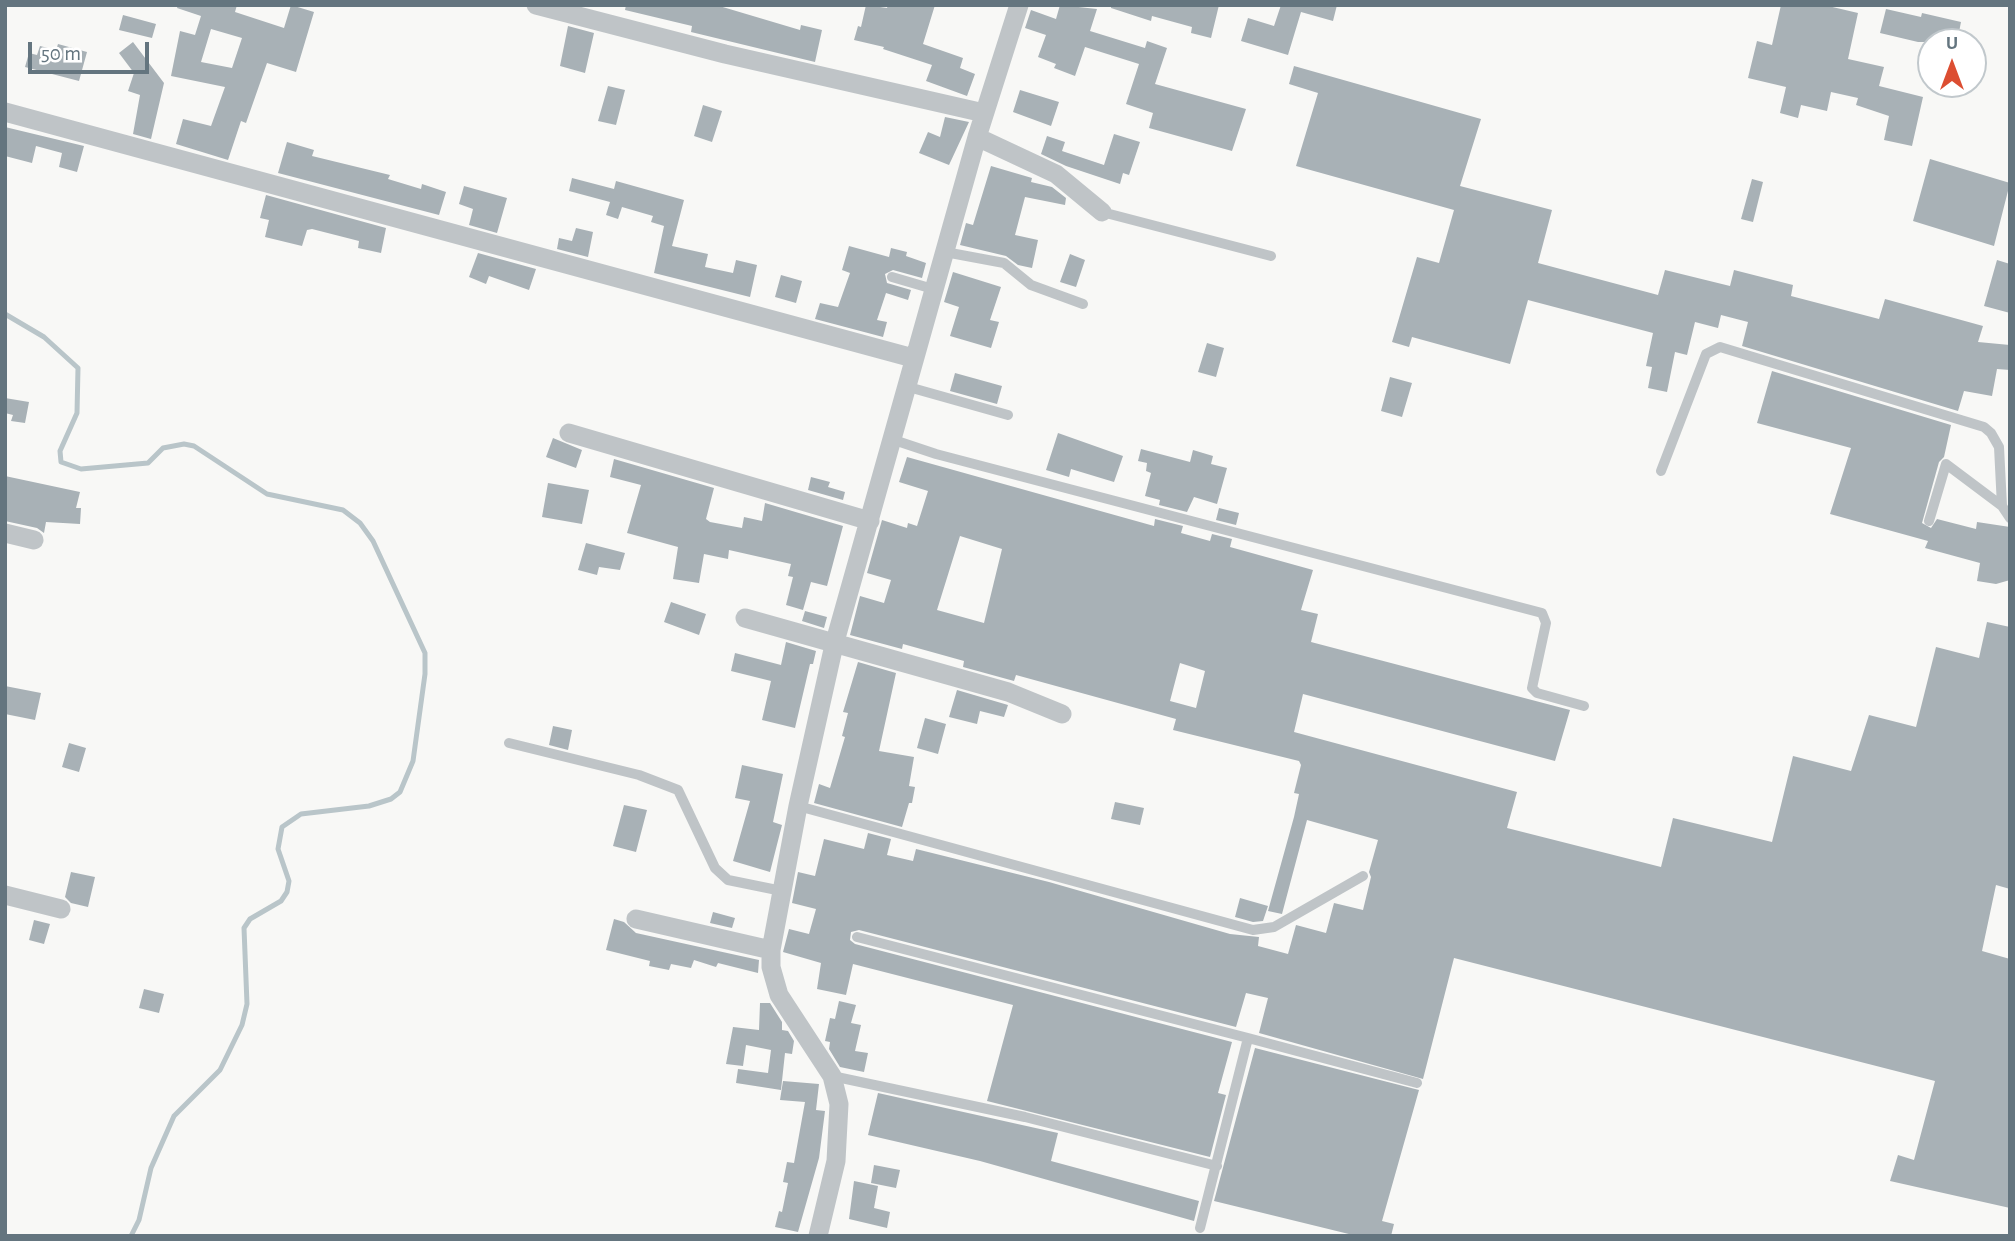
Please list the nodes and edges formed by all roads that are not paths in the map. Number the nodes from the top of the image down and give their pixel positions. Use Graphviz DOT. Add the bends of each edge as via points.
graph roads {
  1 [pos="536,5"];
  2 [pos="1019,5"];
  3 [pos="5,113"];
  4 [pos="984,113"];
  5 [pos="976,138"];
  6 [pos="1102,212"];
  7 [pos="945,251"];
  8 [pos="1271,256"];
  9 [pos="892,277"];
  10 [pos="933,289"];
  11 [pos="1083,304"];
  12 [pos="914,358"];
  13 [pos="905,386"];
  14 [pos="1008,415"];
  15 [pos="569,433"];
  16 [pos="891,439"];
  17 [pos="1661,471"];
  18 [pos="2003,506"];
  19 [pos="2010,518"];
  20 [pos="870,521"];
  21 [pos="1929,522"];
  22 [pos="5,533"];
  23 [pos="34,540"];
  24 [pos="745,618"];
  25 [pos="834,645"];
  26 [pos="1584,706"];
  27 [pos="1062,714"];
  28 [pos="509,743"];
  29 [pos="798,806"];
  30 [pos="1363,876"];
  31 [pos="782,891"];
  32 [pos="5,895"];
  33 [pos="61,909"];
  34 [pos="636,919"];
  35 [pos="857,937"];
  36 [pos="771,950"];
  37 [pos="1248,1038"];
  38 [pos="832,1076"];
  39 [pos="1417,1083"];
  40 [pos="1217,1166"];
  41 [pos="1200,1228"];
  42 [pos="818,1236"];
  1 -- 4 [label="street"];
  2 -- 4 [label="street"];
  3 -- 12 [label="street"];
  4 -- 5 [label="street"];
  5 -- 6 [label="street" via="1056,174"];
  5 -- 7 [label="street"];
  6 -- 8 [label="lane"];
  7 -- 10 [label="street"];
  7 -- 11 [label="lane" via="1004,263 1031,285"];
  9 -- 10 [label="lane"];
  10 -- 12 [label="street"];
  12 -- 13 [label="street"];
  13 -- 14 [label="lane"];
  13 -- 16 [label="street"];
  15 -- 20 [label="street"];
  16 -- 20 [label="street"];
  16 -- 26 [label="lane" via="1542,612 1546,623 1532,688"];
  17 -- 18 [label="lane" via="1706,354 1720,347 1984,428 1999,447"];
  18 -- 19 [label="lane"];
  18 -- 21 [label="lane" via="1946,464"];
  20 -- 25 [label="street"];
  22 -- 23 [label="street"];
  24 -- 25 [label="street"];
  25 -- 27 [label="street" via="1008,692"];
  25 -- 29 [label="street"];
  28 -- 31 [label="lane" via="639,775 678,790 715,868 728,880"];
  29 -- 30 [label="lane" via="1253,930 1274,927"];
  29 -- 31 [label="street"];
  31 -- 36 [label="street"];
  32 -- 33 [label="street"];
  34 -- 36 [label="street"];
  35 -- 37 [label="lane"];
  36 -- 38 [label="street" via="779,995"];
  37 -- 39 [label="lane"];
  37 -- 40 [label="lane"];
  38 -- 40 [label="lane" via="1025,1117"];
  38 -- 42 [label="street" via="840,1121 836,1161"];
  40 -- 41 [label="lane"];
}
